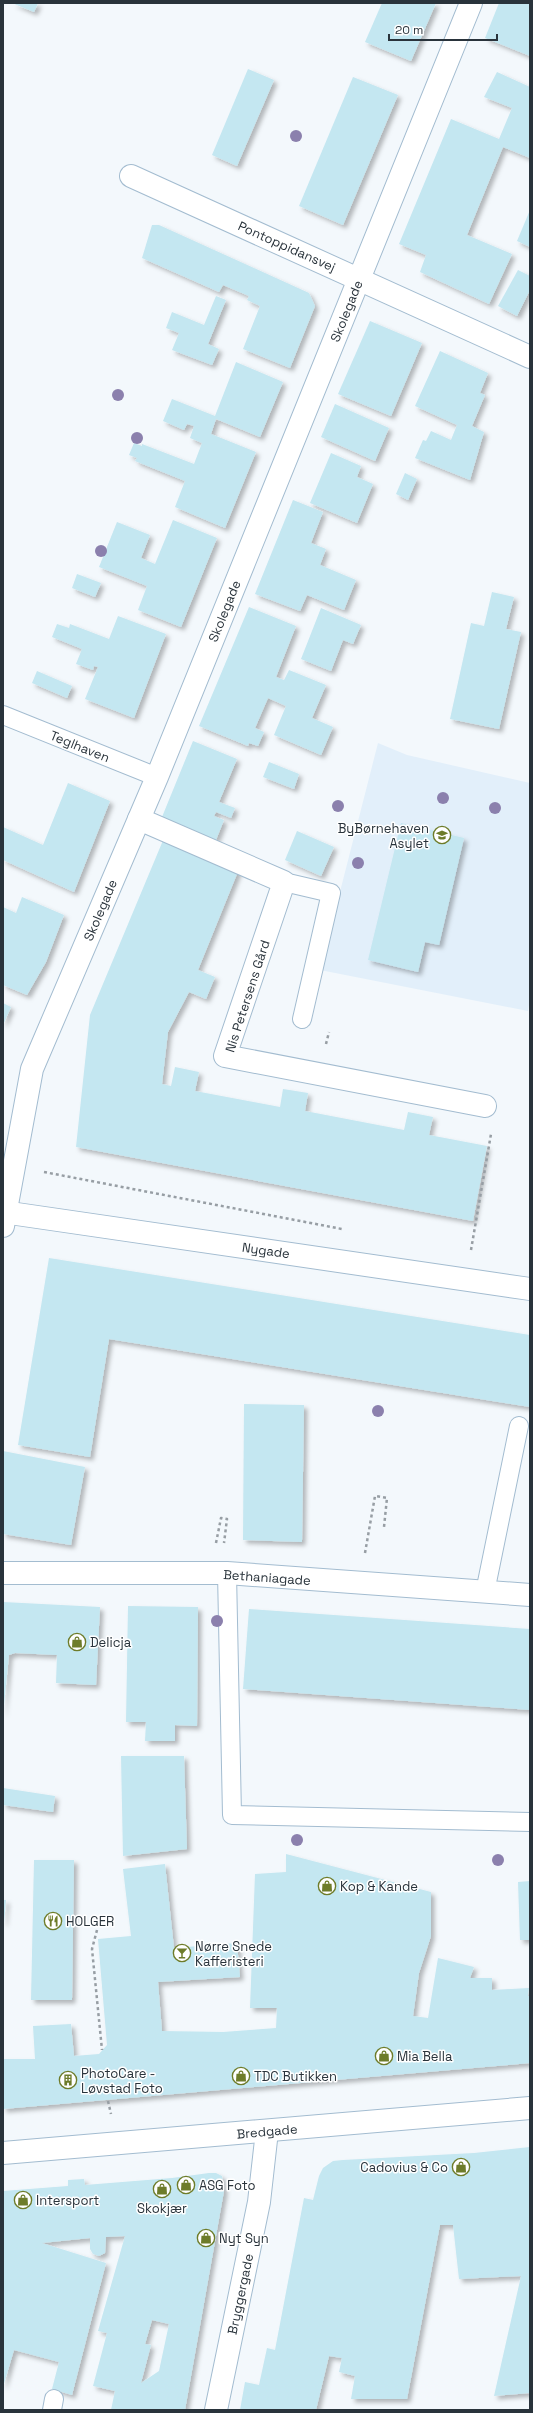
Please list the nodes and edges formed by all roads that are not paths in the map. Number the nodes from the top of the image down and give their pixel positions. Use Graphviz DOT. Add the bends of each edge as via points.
graph roads {
  1 [pos="471,3"];
  2 [pos="132,176"];
  3 [pos="358,279"];
  4 [pos="530,356"];
  5 [pos="3,715"];
  6 [pos="157,777"];
  7 [pos="139,819"];
  8 [pos="284,882"];
  9 [pos="302,1019"];
  10 [pos="485,1106"];
  11 [pos="4,1217"];
  12 [pos="530,1288"];
  13 [pos="519,1426"];
  14 [pos="3,1573"];
  15 [pos="224,1573"];
  16 [pos="485,1592"];
  17 [pos="530,1595"];
  18 [pos="530,1822"];
  19 [pos="530,2108"];
  20 [pos="267,2131"];
  21 [pos="3,2153"];
  22 [pos="216,2410"];
  1 -- 3 [label="street, Skolegade"];
  2 -- 3 [label="street, Pontoppidansvej"];
  3 -- 4 [label="street, Pontoppidansvej"];
  3 -- 6 [label="street, Skolegade"];
  5 -- 6 [label="lane, Teglhaven"];
  6 -- 7 [label="street, Skolegade"];
  7 -- 8 [label="street"];
  7 -- 11 [label="street, Skolegade" via="32,1069"];
  8 -- 9 [label="lane" via="331,893"];
  8 -- 10 [label="street, Nis Petersens Gård" via="225,1056"];
  11 -- 12 [label="street, Nygade"];
  13 -- 16 [label="lane"];
  14 -- 15 [label="street, Bethaniagade"];
  15 -- 16 [label="street, Bethaniagade"];
  15 -- 18 [label="lane" via="232,1815"];
  16 -- 17 [label="street, Bethaniagade"];
  19 -- 20 [label="street, Bredgade"];
  20 -- 21 [label="street, Bredgade"];
  20 -- 22 [label="street, Bryggergade" via="260,2202"];
}
